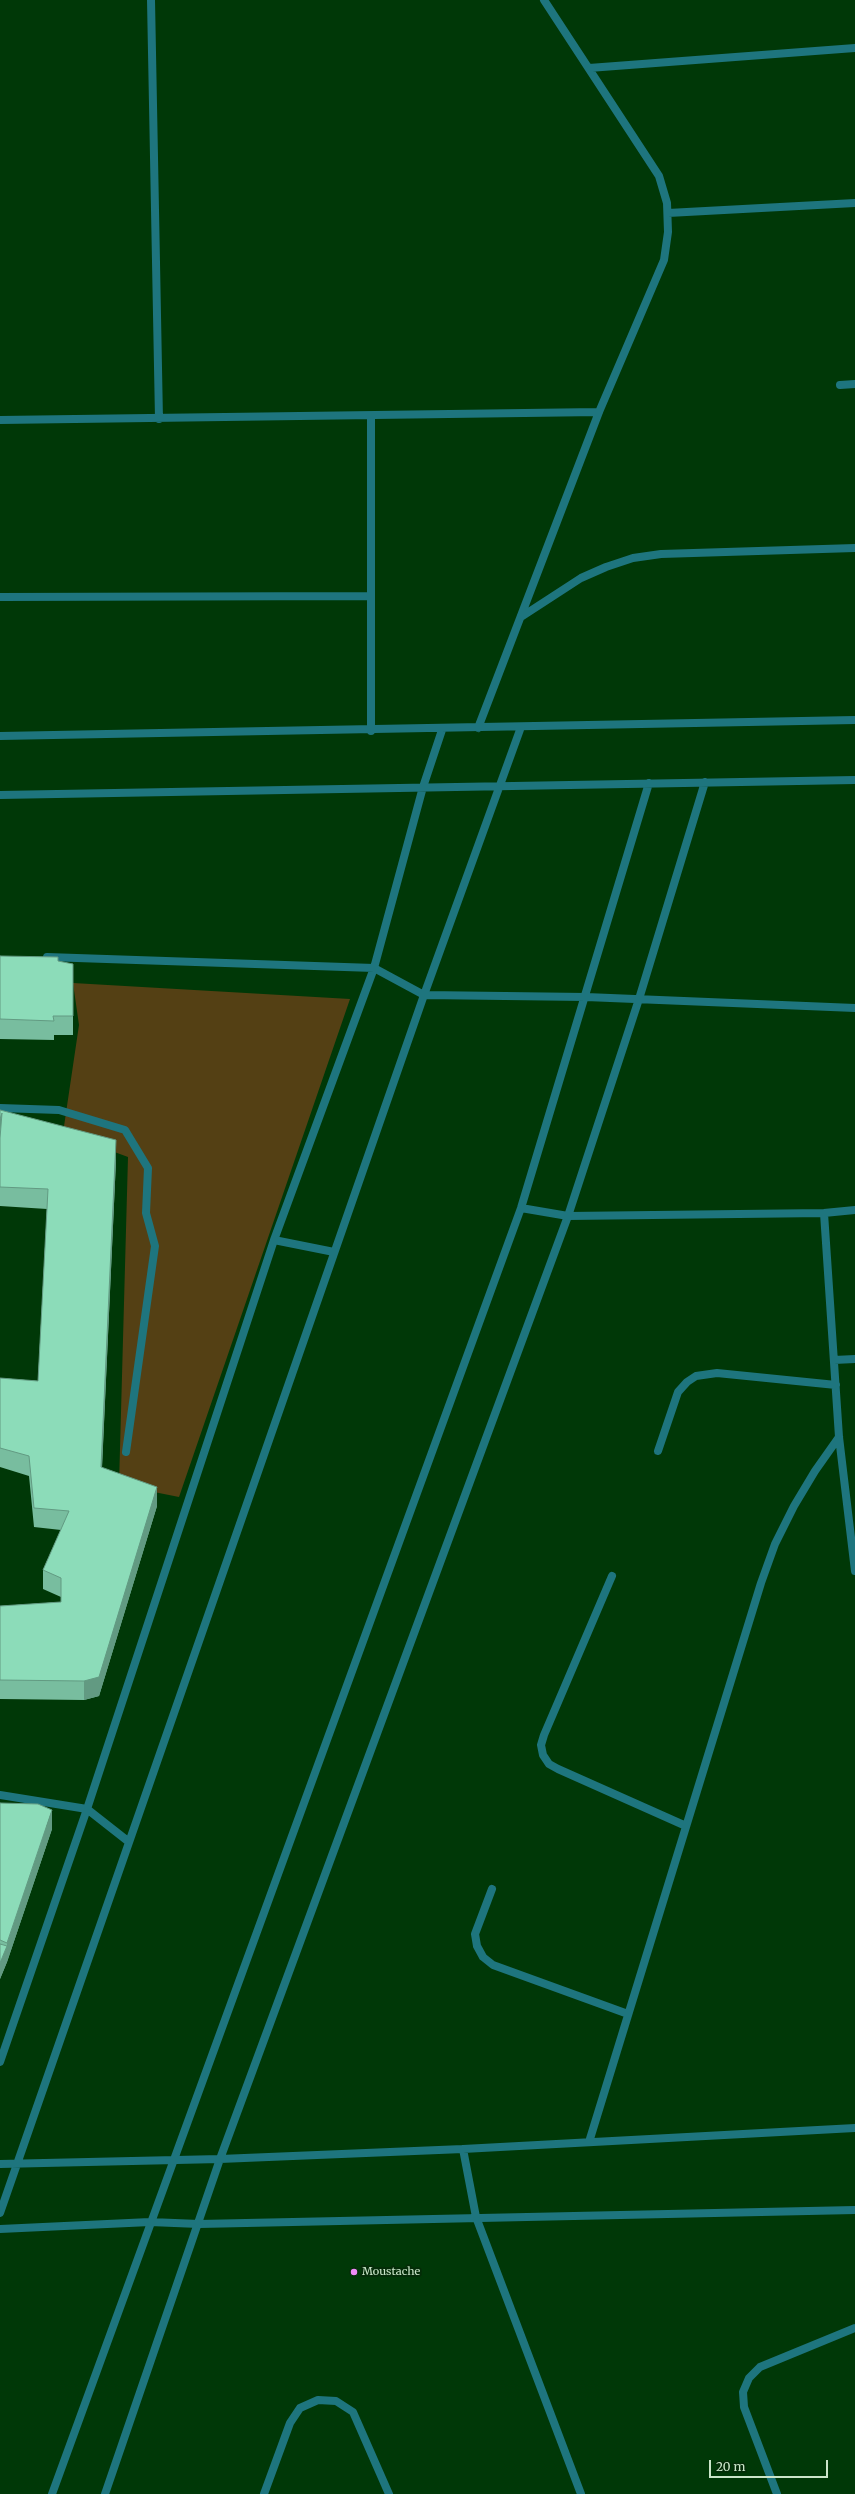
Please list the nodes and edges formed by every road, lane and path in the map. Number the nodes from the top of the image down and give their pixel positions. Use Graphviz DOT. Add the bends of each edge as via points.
graph roads {
  1 [pos="151,0"];
  2 [pos="544,0"];
  3 [pos="855,48"];
  4 [pos="589,68"];
  5 [pos="855,203"];
  6 [pos="668,213"];
  7 [pos="855,384"];
  8 [pos="840,385"];
  9 [pos="599,412"];
  10 [pos="371,416"];
  11 [pos="159,419"];
  12 [pos="0,420"];
  13 [pos="855,548"];
  14 [pos="371,596"];
  15 [pos="0,597"];
  16 [pos="521,617"];
  17 [pos="855,720"];
  18 [pos="521,727"];
  19 [pos="478,728"];
  20 [pos="442,730"];
  21 [pos="371,731"];
  22 [pos="0,736"];
  23 [pos="855,780"];
  24 [pos="705,782"];
  25 [pos="649,783"];
  26 [pos="500,786"];
  27 [pos="423,787"];
  28 [pos="0,795"];
  29 [pos="38,957"];
  30 [pos="374,968"];
  31 [pos="424,995"];
  32 [pos="586,997"];
  33 [pos="639,999"];
  34 [pos="855,1008"];
  35 [pos="0,1108"];
  36 [pos="521,1208"];
  37 [pos="855,1210"];
  38 [pos="824,1213"];
  39 [pos="568,1216"];
  40 [pos="274,1240"];
  41 [pos="334,1252"];
  42 [pos="855,1359"];
  43 [pos="834,1360"];
  44 [pos="836,1385"];
  45 [pos="840,1437"];
  46 [pos="658,1451"];
  47 [pos="126,1452"];
  48 [pos="855,1571"];
  49 [pos="612,1576"];
  50 [pos="0,1795"];
  51 [pos="86,1810"];
  52 [pos="686,1826"];
  53 [pos="129,1842"];
  54 [pos="492,1889"];
  55 [pos="628,2014"];
  56 [pos="0,2062"];
  57 [pos="855,2128"];
  58 [pos="589,2142"];
  59 [pos="463,2149"];
  60 [pos="175,2159"];
  61 [pos="220,2159"];
  62 [pos="0,2164"];
  63 [pos="17,2164"];
  64 [pos="855,2210"];
  65 [pos="0,2213"];
  66 [pos="476,2217"];
  67 [pos="150,2222"];
  68 [pos="199,2224"];
  69 [pos="0,2229"];
  70 [pos="855,2328"];
  71 [pos="52,2494"];
  72 [pos="105,2494"];
  73 [pos="264,2494"];
  74 [pos="389,2494"];
  75 [pos="581,2494"];
  76 [pos="777,2494"];
  1 -- 11 [label="street"];
  2 -- 4 [label="street"];
  3 -- 4 [label="street"];
  4 -- 6 [label="street" via="659,176"];
  5 -- 6 [label="street"];
  6 -- 9 [label="street" via="664,260"];
  7 -- 8 [label="street"];
  9 -- 10 [label="street"];
  9 -- 16 [label="street"];
  10 -- 11 [label="street"];
  10 -- 14 [label="street"];
  11 -- 12 [label="street"];
  13 -- 16 [label="street" via="661,554 633,558 581,578"];
  14 -- 15 [label="street"];
  14 -- 21 [label="street"];
  16 -- 19 [label="street"];
  17 -- 18 [label="street"];
  18 -- 19 [label="street"];
  18 -- 26 [label="street"];
  19 -- 20 [label="street"];
  20 -- 21 [label="street"];
  20 -- 27 [label="street"];
  21 -- 22 [label="street"];
  23 -- 24 [label="street"];
  24 -- 25 [label="street"];
  24 -- 33 [label="street"];
  25 -- 26 [label="street"];
  25 -- 32 [label="street"];
  26 -- 27 [label="street"];
  26 -- 31 [label="street"];
  27 -- 28 [label="street"];
  27 -- 30 [label="street"];
  29 -- 30 [label="street"];
  30 -- 31 [label="street"];
  30 -- 40 [label="street"];
  31 -- 32 [label="street"];
  31 -- 41 [label="street"];
  32 -- 33 [label="street"];
  32 -- 36 [label="street"];
  33 -- 34 [label="street"];
  33 -- 39 [label="street"];
  35 -- 47 [label="street" via="60,1110 125,1130 148,1168 146,1213 155,1246"];
  36 -- 39 [label="street"];
  36 -- 60 [label="street"];
  37 -- 38 [label="street"];
  38 -- 39 [label="street"];
  38 -- 43 [label="street"];
  39 -- 61 [label="street"];
  40 -- 41 [label="street"];
  40 -- 51 [label="street"];
  41 -- 53 [label="street"];
  42 -- 43 [label="street"];
  43 -- 44 [label="street"];
  44 -- 45 [label="street"];
  44 -- 46 [label="street" via="717,1373 696,1376 678,1392"];
  45 -- 48 [label="street"];
  45 -- 52 [label="street" via="815,1471 775,1544"];
  49 -- 52 [label="street" via="544,1735 541,1745 543,1756 549,1764 558,1769"];
  50 -- 51 [label="street"];
  51 -- 53 [label="street"];
  51 -- 56 [label="street"];
  52 -- 55 [label="street"];
  53 -- 63 [label="street"];
  54 -- 55 [label="street" via="476,1934 477,1946 483,1957 493,1965"];
  55 -- 58 [label="street"];
  57 -- 58 [label="street"];
  58 -- 59 [label="street"];
  59 -- 61 [label="street"];
  59 -- 66 [label="street"];
  60 -- 61 [label="street"];
  60 -- 63 [label="street"];
  60 -- 67 [label="street"];
  61 -- 68 [label="street"];
  62 -- 63 [label="street"];
  63 -- 65 [label="street"];
  64 -- 66 [label="street"];
  66 -- 68 [label="street"];
  66 -- 75 [label="street"];
  67 -- 68 [label="street"];
  67 -- 69 [label="street"];
  67 -- 71 [label="street"];
  68 -- 72 [label="street"];
  70 -- 76 [label="street" via="760,2367 749,2378 743,2392 744,2407"];
  73 -- 74 [label="street" via="290,2423 300,2408 318,2400 336,2401 353,2412"];
}
